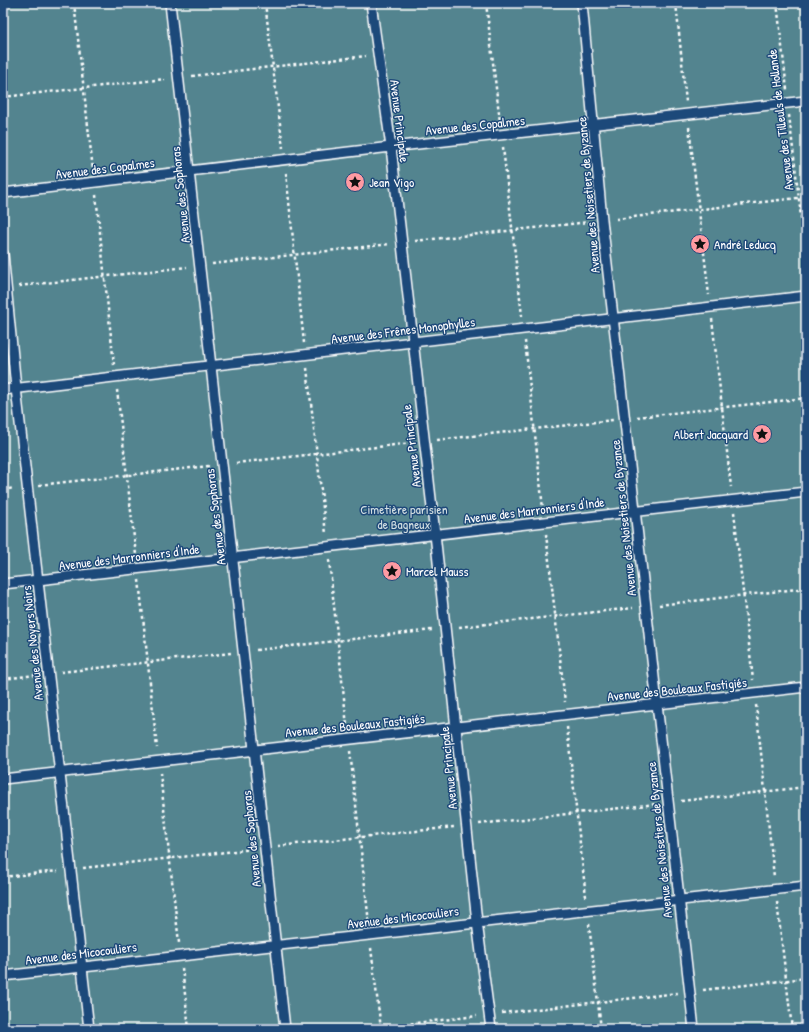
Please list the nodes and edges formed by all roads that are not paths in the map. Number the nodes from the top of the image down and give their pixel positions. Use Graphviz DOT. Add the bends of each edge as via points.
graph roads {
  1 [pos="170,3"];
  2 [pos="371,3"];
  3 [pos="582,3"];
  4 [pos="806,102"];
  5 [pos="595,125"];
  6 [pos="391,146"];
  7 [pos="191,171"];
  8 [pos="3,193"];
  9 [pos="3,254"];
  10 [pos="806,296"];
  11 [pos="614,318"];
  12 [pos="412,342"];
  13 [pos="211,366"];
  14 [pos="16,388"];
  15 [pos="3,390"];
  16 [pos="806,492"];
  17 [pos="636,511"];
  18 [pos="435,534"];
  19 [pos="232,558"];
  20 [pos="38,580"];
  21 [pos="3,584"];
  22 [pos="806,687"];
  23 [pos="657,704"];
  24 [pos="456,727"];
  25 [pos="254,750"];
  26 [pos="60,772"];
  27 [pos="3,779"];
  28 [pos="806,886"];
  29 [pos="678,899"];
  30 [pos="476,922"];
  31 [pos="275,946"];
  32 [pos="82,967"];
  33 [pos="3,976"];
  34 [pos="89,1029"];
  35 [pos="285,1029"];
  36 [pos="491,1029"];
  37 [pos="694,1029"];
  1 -- 7 [label="lane, Avenue des Sophoras"];
  2 -- 6 [label="lane, Avenue Principale"];
  3 -- 5 [label="lane, Avenue des Noisetiers de Byzance"];
  4 -- 5 [label="lane, Avenue des Copalmes"];
  5 -- 6 [label="lane, Avenue des Copalmes"];
  5 -- 11 [label="lane, Avenue des Noisetiers de Byzance" via="602,220"];
  6 -- 7 [label="lane, Avenue des Copalmes"];
  6 -- 12 [label="lane, Avenue Principale"];
  7 -- 8 [label="lane, Avenue des Copalmes"];
  7 -- 13 [label="lane, Avenue des Sophoras"];
  9 -- 14 [label="lane, Avenue des Noyers Noirs"];
  10 -- 11 [label="lane, Avenue des Frênes Monophylles"];
  11 -- 12 [label="lane, Avenue des Frênes Monophylles"];
  11 -- 17 [label="lane, Avenue des Noisetiers de Byzance"];
  12 -- 13 [label="lane, Avenue des Frênes Monophylles"];
  12 -- 18 [label="lane, Avenue Principale"];
  13 -- 14 [label="lane, Avenue des Frênes Monophylles"];
  13 -- 19 [label="lane, Avenue des Sophoras"];
  14 -- 15 [label="lane, Avenue des Frênes Monophylles"];
  14 -- 20 [label="lane, Avenue des Noyers Noirs"];
  16 -- 17 [label="lane, Avenue des Marronniers d'Inde"];
  17 -- 18 [label="lane, Avenue des Marronniers d'Inde"];
  17 -- 23 [label="lane, Avenue des Noisetiers de Byzance"];
  18 -- 19 [label="lane, Avenue des Marronniers d'Inde"];
  18 -- 24 [label="lane, Avenue Principale"];
  19 -- 20 [label="lane, Avenue des Marronniers d'Inde"];
  19 -- 25 [label="lane, Avenue des Sophoras"];
  20 -- 21 [label="lane, Avenue des Marronniers d'Inde"];
  20 -- 26 [label="lane, Avenue des Noyers Noirs"];
  22 -- 23 [label="lane, Avenue des Bouleaux Fastigiés"];
  23 -- 24 [label="lane, Avenue des Bouleaux Fastigiés"];
  23 -- 29 [label="lane, Avenue des Noisetiers de Byzance"];
  24 -- 25 [label="lane, Avenue des Bouleaux Fastigiés"];
  24 -- 30 [label="lane, Avenue Principale"];
  25 -- 26 [label="lane, Avenue des Bouleaux Fastigiés"];
  25 -- 31 [label="lane, Avenue des Sophoras"];
  26 -- 27 [label="lane, Avenue des Bouleaux Fastigiés"];
  26 -- 32 [label="lane, Avenue des Noyers Noirs"];
  28 -- 29 [label="lane, Avenue des Micocouliers"];
  29 -- 30 [label="lane, Avenue des Micocouliers"];
  29 -- 37 [label="lane, Avenue des Noisetiers de Byzance"];
  30 -- 31 [label="lane, Avenue des Micocouliers"];
  30 -- 36 [label="lane, Avenue Principale"];
  31 -- 32 [label="lane, Avenue des Micocouliers" via="181,954"];
  31 -- 35 [label="lane, Avenue des Sophoras"];
  32 -- 33 [label="lane, Avenue des Micocouliers"];
  32 -- 34 [label="lane, Avenue des Noyers Noirs"];
}
